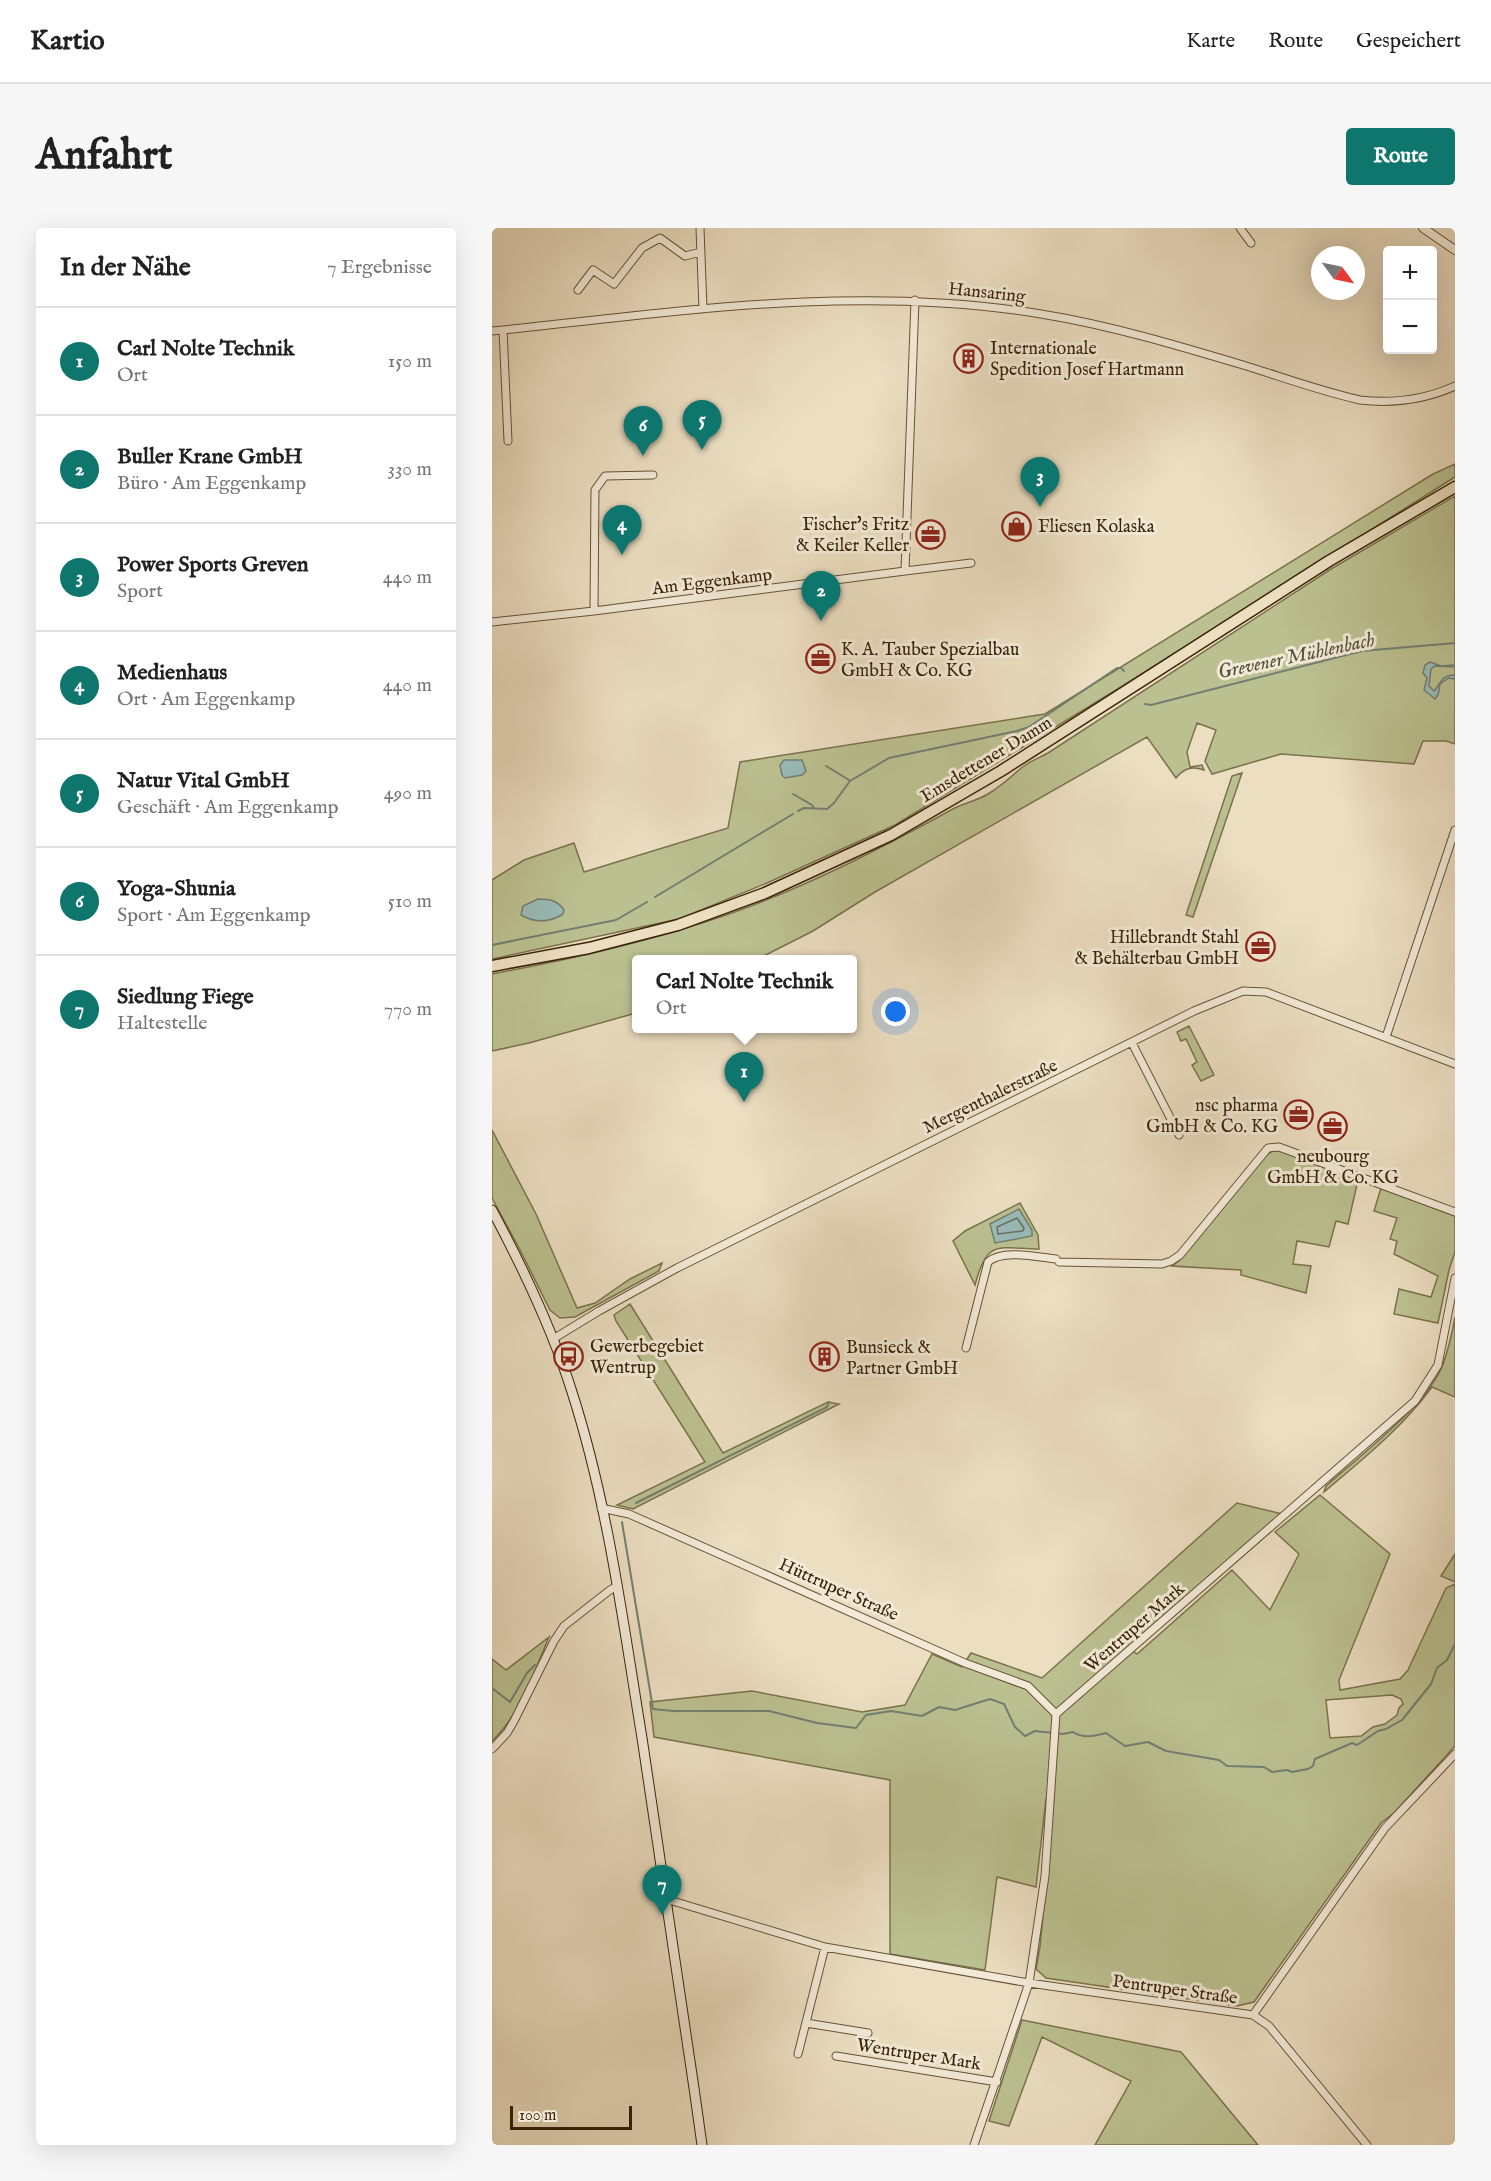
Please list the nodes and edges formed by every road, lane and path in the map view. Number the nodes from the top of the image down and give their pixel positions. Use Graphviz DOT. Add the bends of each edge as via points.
graph roads {
  1 [pos="700,228"];
  2 [pos="1240,228"];
  3 [pos="1423,228"];
  4 [pos="1251,243"];
  5 [pos="1455,250"];
  6 [pos="701,252"];
  7 [pos="578,290"];
  8 [pos="915,300"];
  9 [pos="703,309"];
  10 [pos="503,330"];
  11 [pos="492,331"];
  12 [pos="1455,386"];
  13 [pos="508,441"];
  14 [pos="653,475"];
  15 [pos="1455,487"];
  16 [pos="970,563"];
  17 [pos="905,571"];
  18 [pos="594,611"];
  19 [pos="492,622"];
  20 [pos="1455,831"];
  21 [pos="492,966"];
  22 [pos="1386,1037"];
  23 [pos="1132,1043"];
  24 [pos="1455,1064"];
  25 [pos="1179,1136"];
  26 [pos="492,1210"];
  27 [pos="1455,1212"];
  28 [pos="1455,1278"];
  29 [pos="553,1339"];
  30 [pos="966,1348"];
  31 [pos="601,1508"];
  32 [pos="618,1586"];
  33 [pos="1056,1714"];
  34 [pos="492,1749"];
  35 [pos="1455,1754"];
  36 [pos="666,1899"];
  37 [pos="825,1947"];
  38 [pos="1029,1983"];
  39 [pos="1253,2015"];
  40 [pos="806,2023"];
  41 [pos="867,2033"];
  42 [pos="798,2054"];
  43 [pos="836,2056"];
  44 [pos="997,2082"];
  45 [pos="702,2145"];
  46 [pos="974,2145"];
  47 [pos="1367,2145"];
  1 -- 6 [label="street"];
  2 -- 4 [label="street"];
  3 -- 5 [label="street"];
  6 -- 7 [label="street" via="685,256 660,238 642,249 614,284 593,270"];
  6 -- 9 [label="street"];
  8 -- 9 [label="street, Hansaring" via="835,300"];
  8 -- 12 [label="street, Hansaring" via="1001,308 1088,323 1360,400 1420,399"];
  8 -- 17 [label="street"];
  9 -- 10 [label="street, Hansaring"];
  10 -- 11 [label="street, Hansaring"];
  10 -- 13 [label="street"];
  14 -- 18 [label="street" via="605,476 595,490"];
  15 -- 21 [label="main road, Emsdettener Damm" via="1329,561 1001,771 891,835 765,893 678,925 589,948"];
  16 -- 17 [label="street, Am Eggenkamp"];
  17 -- 18 [label="street, Am Eggenkamp"];
  18 -- 19 [label="street, Am Eggenkamp"];
  20 -- 22 [label="street"];
  22 -- 23 [label="street, Mergenthalerstraße" via="1266,992 1251,990 1194,1011"];
  22 -- 24 [label="street, Mergenthalerstraße"];
  23 -- 25 [label="street"];
  23 -- 29 [label="street, Mergenthalerstraße" via="677,1268"];
  26 -- 29 [label="main road"];
  27 -- 30 [label="street" via="1279,1146 1268,1148 1171,1261 1162,1264 993,1257 988,1262"];
  28 -- 33 [label="street, Wentruper Mark" via="1438,1365 1415,1401"];
  29 -- 31 [label="main road" via="577,1410"];
  31 -- 32 [label="main road"];
  31 -- 33 [label="street, Hüttruper Straße" via="629,1514 964,1664 1028,1686"];
  32 -- 34 [label="street" via="564,1626 507,1733"];
  32 -- 36 [label="main road"];
  33 -- 38 [label="street, Wentruper Mark" via="1045,1876"];
  35 -- 39 [label="street" via="1384,1828"];
  36 -- 37 [label="street"];
  36 -- 45 [label="main road"];
  37 -- 38 [label="street"];
  37 -- 40 [label="street"];
  38 -- 39 [label="street, Pentruper Straße"];
  38 -- 44 [label="street, Wentruper Mark"];
  39 -- 47 [label="street, Pentruper Straße" via="1269,2026"];
  40 -- 41 [label="street"];
  40 -- 42 [label="street"];
  43 -- 44 [label="street, Wentruper Mark"];
  44 -- 46 [label="street, Wentruper Mark"];
}
